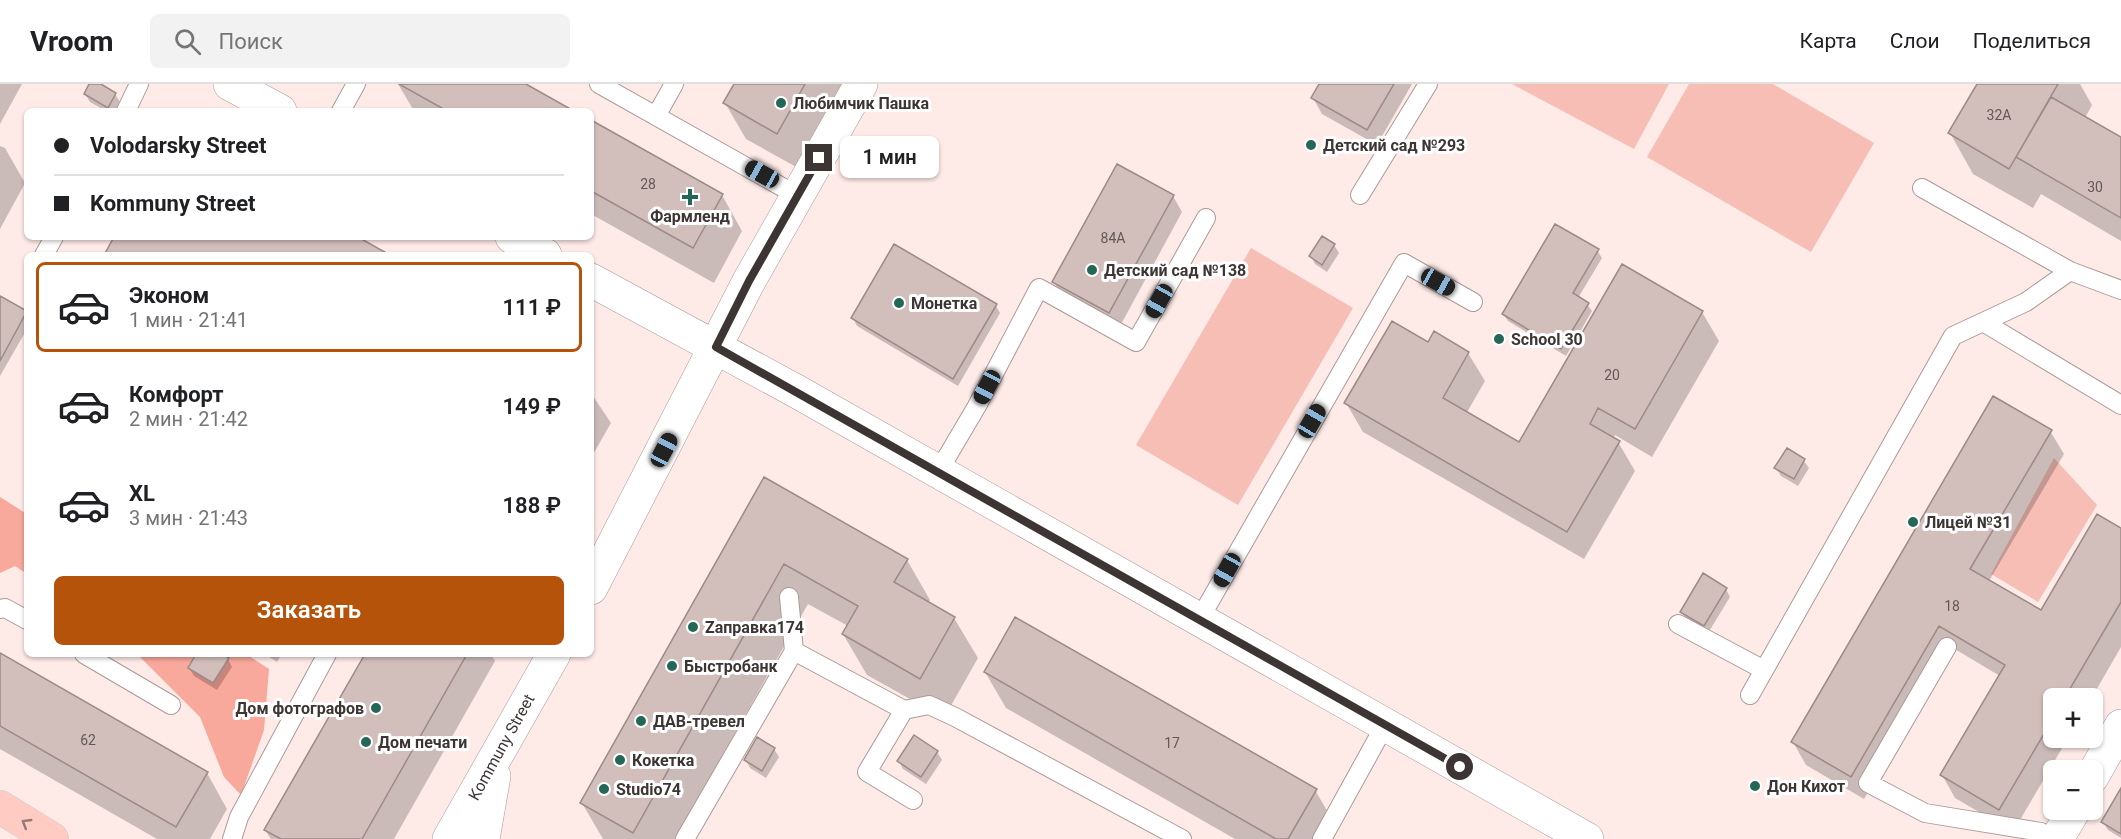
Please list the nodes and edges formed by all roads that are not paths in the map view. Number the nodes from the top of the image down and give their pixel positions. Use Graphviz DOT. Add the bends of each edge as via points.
graph roads {
  1 [pos="139,84"];
  2 [pos="230,84"];
  3 [pos="357,84"];
  4 [pos="599,84"];
  5 [pos="675,84"];
  6 [pos="861,84"];
  7 [pos="1428,84"];
  8 [pos="127,108"];
  9 [pos="274,108"];
  10 [pos="343,108"];
  11 [pos="656,116"];
  12 [pos="1922,188"];
  13 [pos="1360,195"];
  14 [pos="798,196"];
  15 [pos="1206,218"];
  16 [pos="518,240"];
  17 [pos="540,252"];
  18 [pos="2070,271"];
  19 [pos="594,282"];
  20 [pos="2121,290"];
  21 [pos="1473,302"];
  22 [pos="1983,322"];
  23 [pos="716,347"];
  24 [pos="2121,405"];
  25 [pos="938,472"];
  26 [pos="594,582"];
  27 [pos="789,597"];
  28 [pos="0,609"];
  29 [pos="24,618"];
  30 [pos="1199,620"];
  31 [pos="1678,624"];
  32 [pos="1947,648"];
  33 [pos="794,651"];
  34 [pos="89,657"];
  35 [pos="325,657"];
  36 [pos="552,657"];
  37 [pos="1764,670"];
  38 [pos="1750,694"];
  39 [pos="171,705"];
  40 [pos="904,710"];
  41 [pos="1385,724"];
  42 [pos="2121,726"];
  43 [pos="497,754"];
  44 [pos="2102,760"];
  45 [pos="913,800"];
  46 [pos="0,807"];
  47 [pos="2068,820"];
  48 [pos="52,839"];
  49 [pos="232,839"];
  50 [pos="449,839"];
  51 [pos="483,839"];
  52 [pos="685,839"];
  53 [pos="1182,839"];
  54 [pos="1322,839"];
  55 [pos="1587,839"];
  56 [pos="2053,839"];
  57 [pos="2057,839"];
  1 -- 8 [label="lane"];
  2 -- 9 [label="street"];
  3 -- 10 [label="lane"];
  4 -- 11 [label="lane"];
  5 -- 11 [label="lane"];
  6 -- 14 [label="street"];
  7 -- 13 [label="lane"];
  11 -- 14 [label="lane"];
  12 -- 18 [label="lane"];
  14 -- 23 [label="street"];
  15 -- 25 [label="lane" via="1136,342 1039,288"];
  16 -- 17 [label="street"];
  18 -- 20 [label="lane"];
  18 -- 22 [label="lane" via="2026,302"];
  19 -- 23 [label="street"];
  21 -- 30 [label="lane" via="1404,263"];
  22 -- 24 [label="lane"];
  22 -- 37 [label="lane" via="1953,336"];
  23 -- 25 [label="street"];
  23 -- 26 [label="street"];
  25 -- 30 [label="street"];
  27 -- 33 [label="lane"];
  28 -- 29 [label="lane"];
  30 -- 41 [label="street"];
  31 -- 37 [label="lane"];
  32 -- 56 [label="lane" via="1868,783 1925,813 2041,832"];
  33 -- 40 [label="lane"];
  33 -- 52 [label="lane"];
  34 -- 39 [label="lane"];
  35 -- 49 [label="lane" via="239,818"];
  36 -- 43 [label="street, Kommuny Street"];
  37 -- 38 [label="lane"];
  40 -- 45 [label="lane" via="867,772"];
  40 -- 53 [label="lane" via="929,705 955,717"];
  41 -- 54 [label="lane"];
  41 -- 55 [label="street"];
  42 -- 44 [label="street"];
  43 -- 50 [label="street, Kommuny Street"];
  43 -- 51 [label="street"];
  48 -- 46 [label="main road, one-way"];
  47 -- 57 [label="street"];
}
